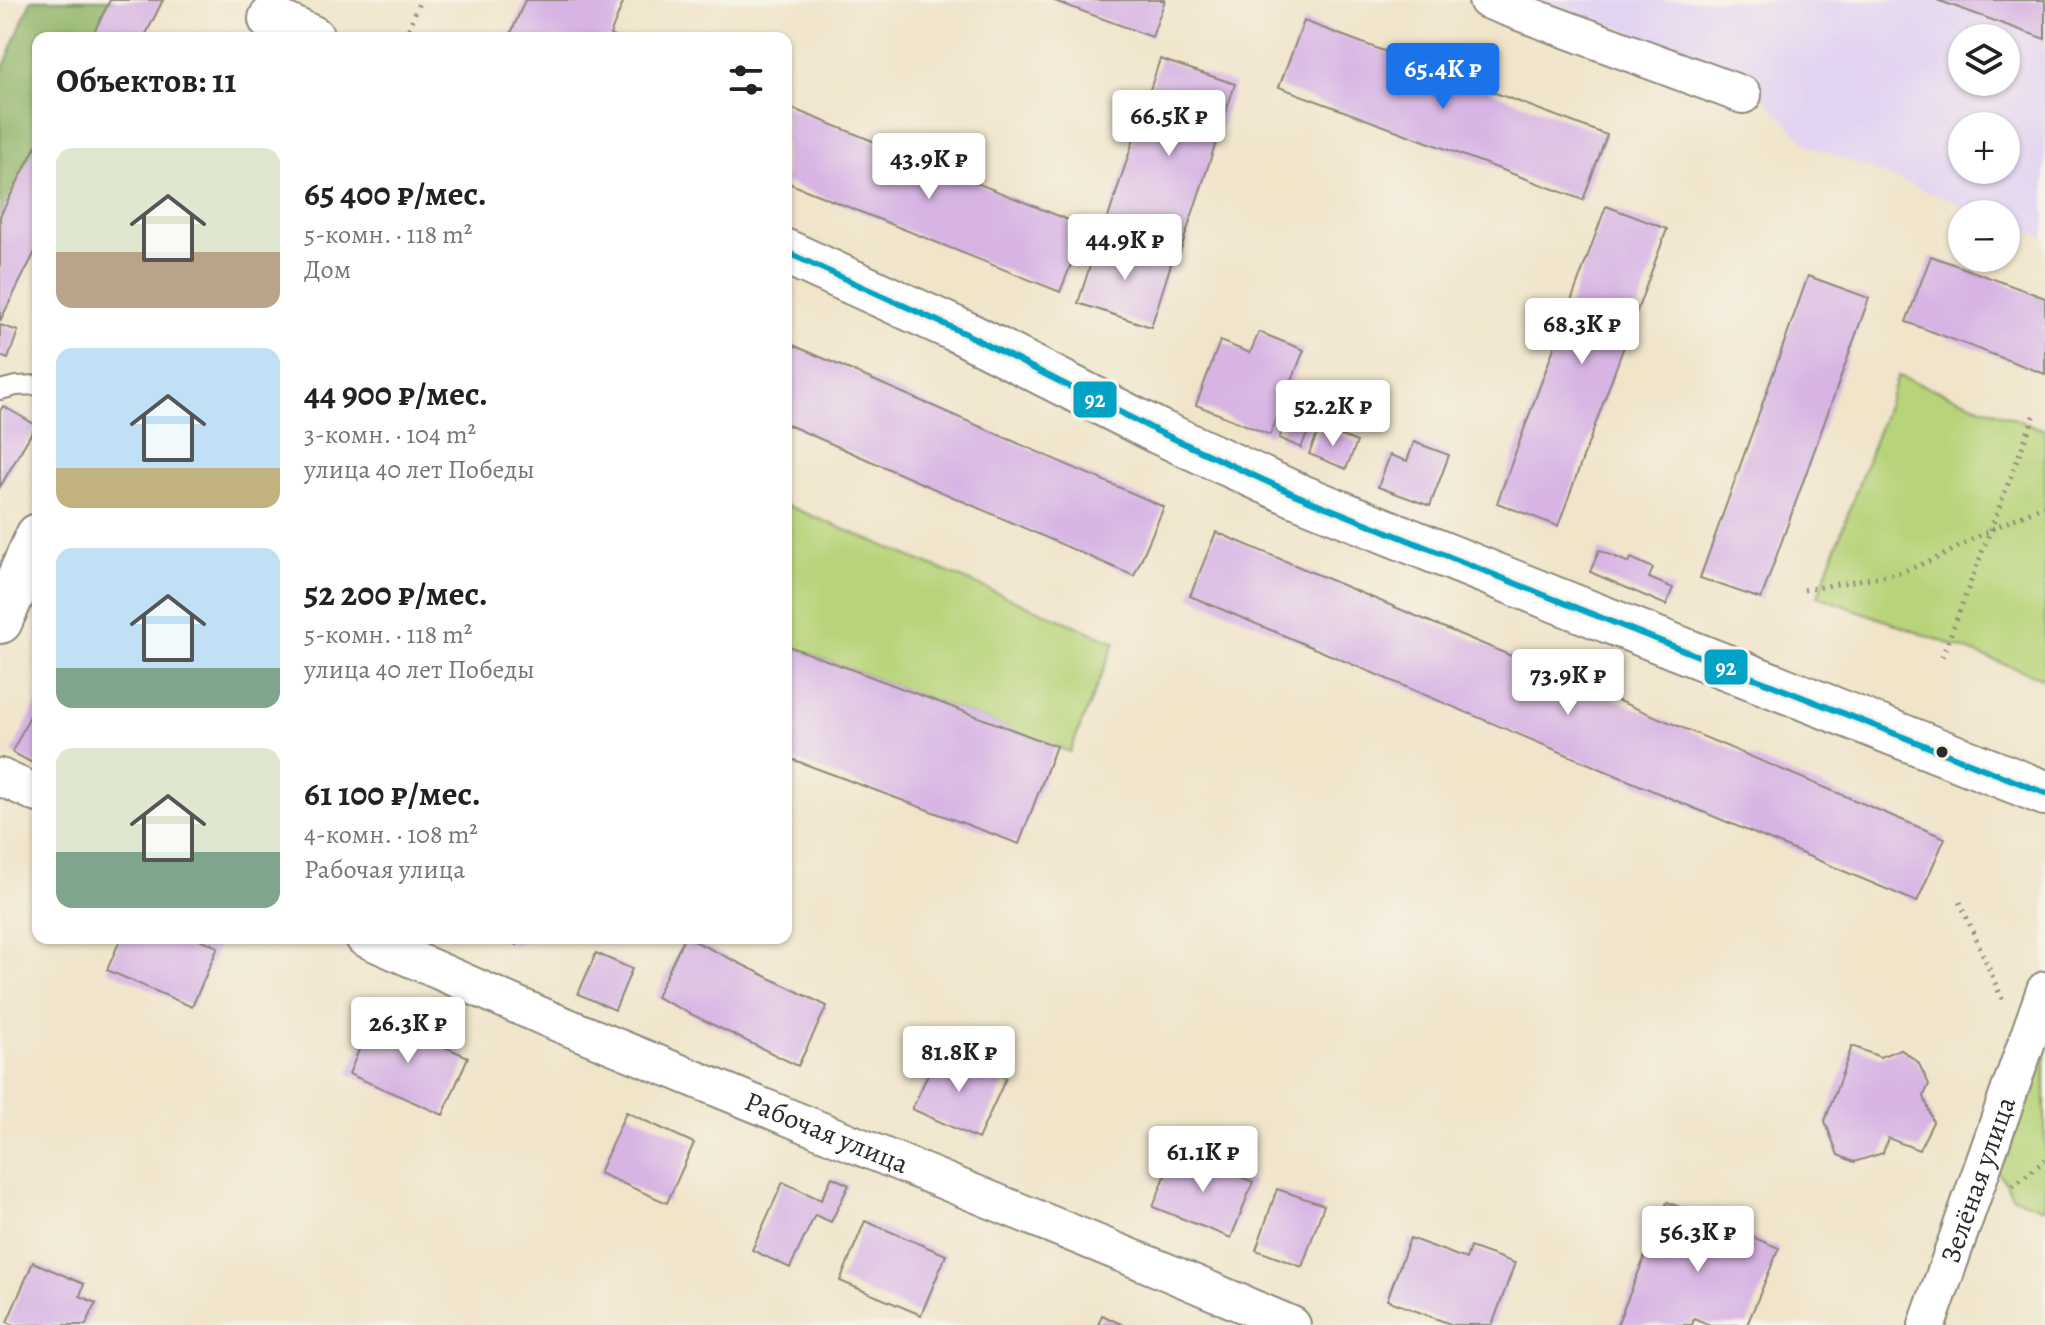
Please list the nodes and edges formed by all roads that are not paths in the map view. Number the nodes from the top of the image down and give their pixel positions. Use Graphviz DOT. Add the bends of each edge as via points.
graph roads {
  1 [pos="1487,0"];
  2 [pos="271,19"];
  3 [pos="299,32"];
  4 [pos="1743,95"];
  5 [pos="792,255"];
  6 [pos="32,385"];
  7 [pos="0,390"];
  8 [pos="32,549"];
  9 [pos="0,621"];
  10 [pos="0,777"];
  11 [pos="32,791"];
  12 [pos="2045,793"];
  13 [pos="378,944"];
  14 [pos="2045,990"];
  15 [pos="1292,1325"];
  16 [pos="1927,1325"];
  1 -- 4 [label="street"];
  2 -- 3 [label="street"];
  5 -- 12 [label="street" via="1296,495"];
  6 -- 7 [label="lane"];
  8 -- 9 [label="street"];
  10 -- 11 [label="street"];
  13 -- 15 [label="street, Рабочая улица"];
  14 -- 16 [label="street, Зелёная улица"];
}
